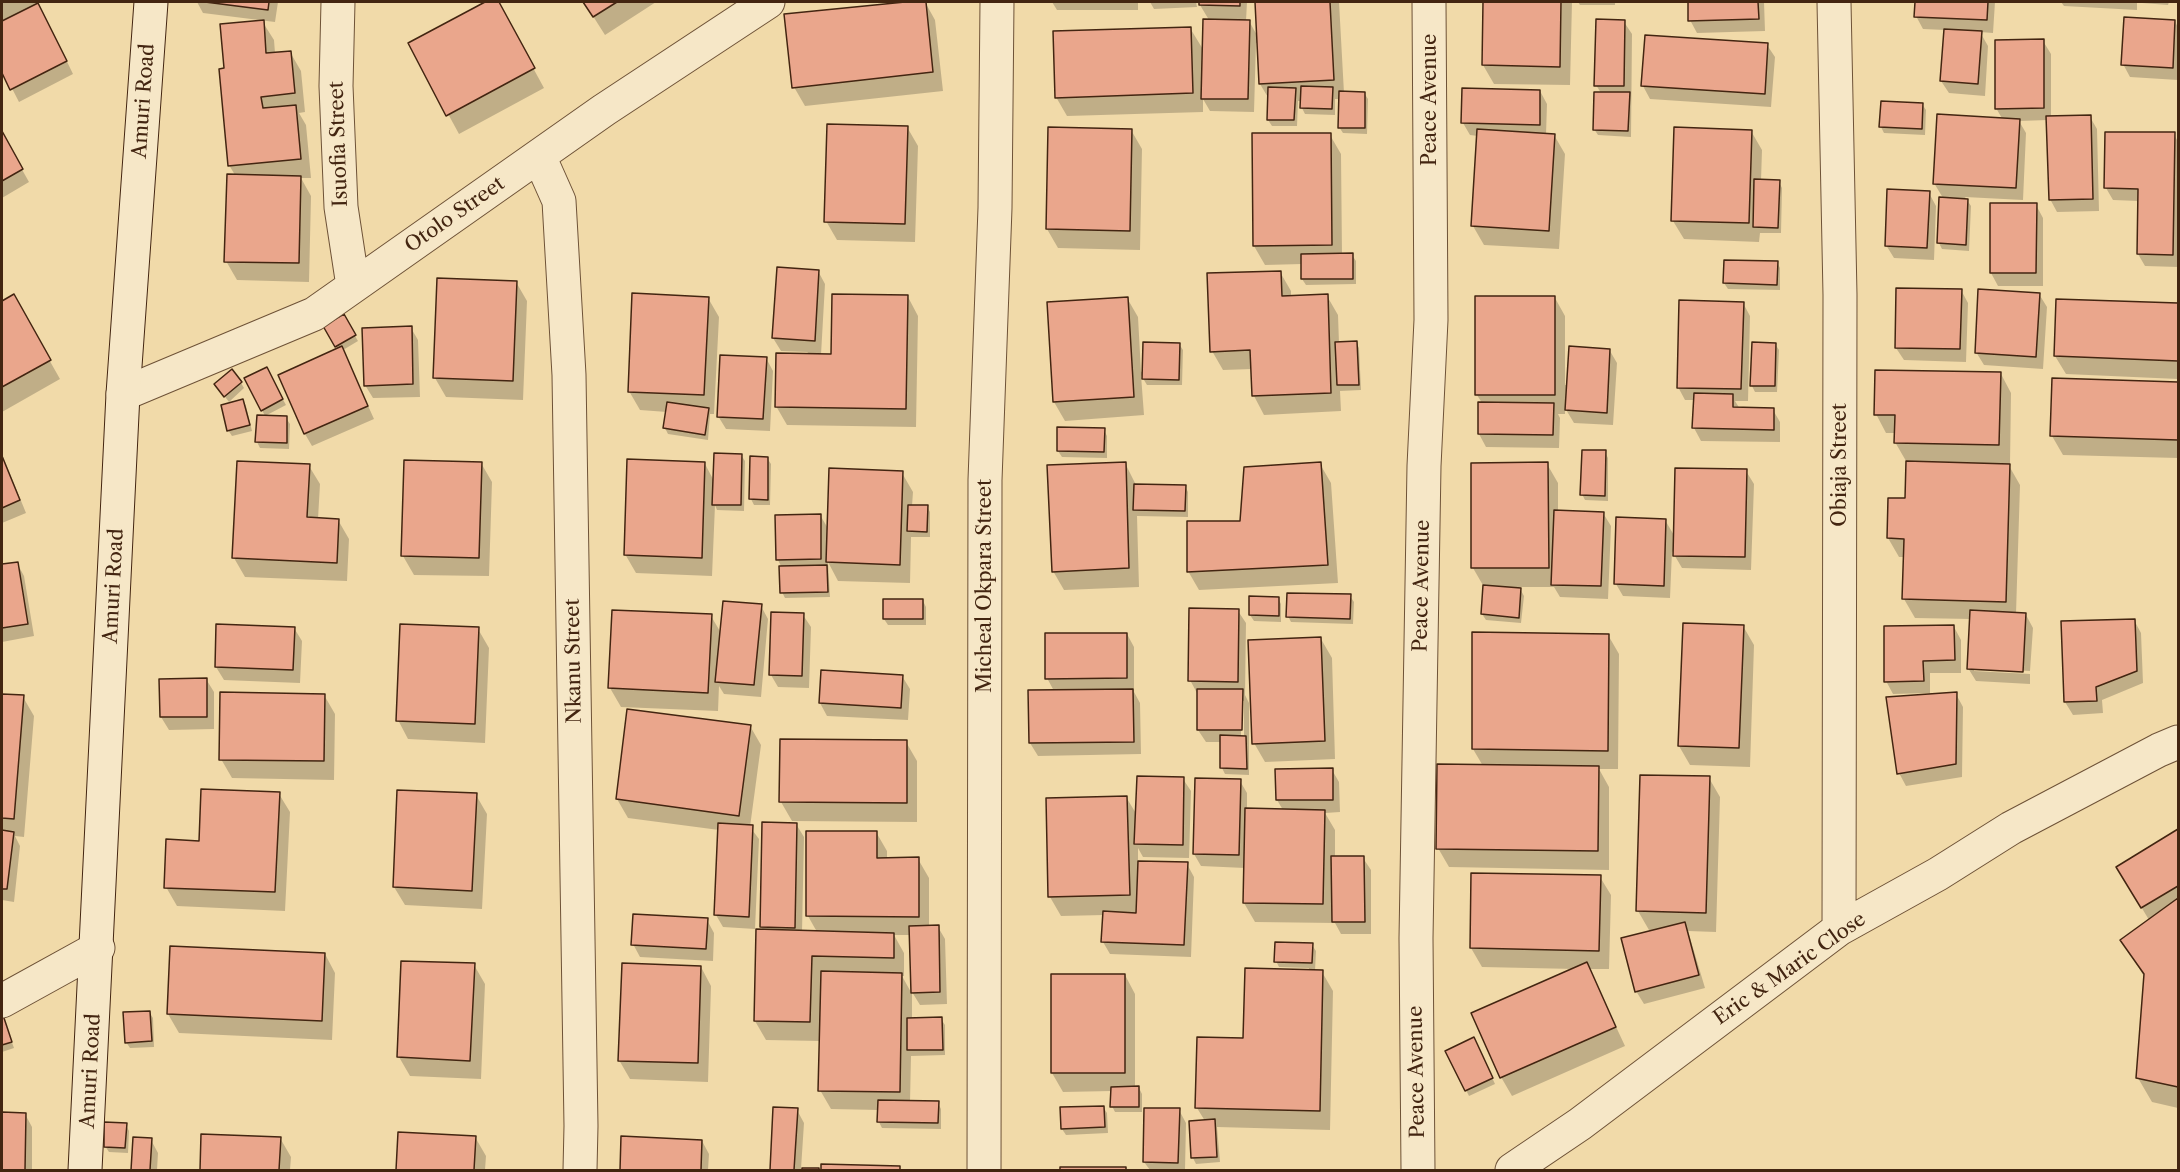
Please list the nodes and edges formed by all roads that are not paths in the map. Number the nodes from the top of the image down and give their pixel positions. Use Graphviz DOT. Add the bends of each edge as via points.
graph roads {
  1 [pos="151,2"];
  2 [pos="338,2"];
  3 [pos="768,2"];
  4 [pos="997,2"];
  5 [pos="1429,2"];
  6 [pos="1834,2"];
  7 [pos="539,156"];
  8 [pos="353,286"];
  9 [pos="123,394"];
  10 [pos="2178,742"];
  11 [pos="1839,929"];
  12 [pos="98,948"];
  13 [pos="2,1001"];
  14 [pos="85,1170"];
  15 [pos="580,1170"];
  16 [pos="984,1170"];
  17 [pos="1418,1170"];
  18 [pos="1512,1170"];
  1 -- 9 [label="street, Amuri Road"];
  2 -- 8 [label="street, Isuofia Street" via="336,86 341,207"];
  3 -- 7 [label="street, Otolo Street"];
  4 -- 16 [label="street, Micheal Okpara Street" via="995,208 985,480"];
  5 -- 17 [label="street, Peace Avenue" via="1431,320 1424,466 1417,902"];
  6 -- 11 [label="street, Obiaja Street" via="1840,295"];
  7 -- 8 [label="street, Otolo Street"];
  7 -- 15 [label="street, Nkanu Street" via="559,201 569,375"];
  8 -- 9 [label="street, Otolo Street" via="314,314"];
  9 -- 12 [label="street, Amuri Road"];
  10 -- 11 [label="street, Eric & Maric Close" via="2012,828"];
  11 -- 18 [label="street, Eric & Maric Close" via="1580,1124"];
  12 -- 13 [label="street"];
  12 -- 14 [label="street, Amuri Road"];
}
